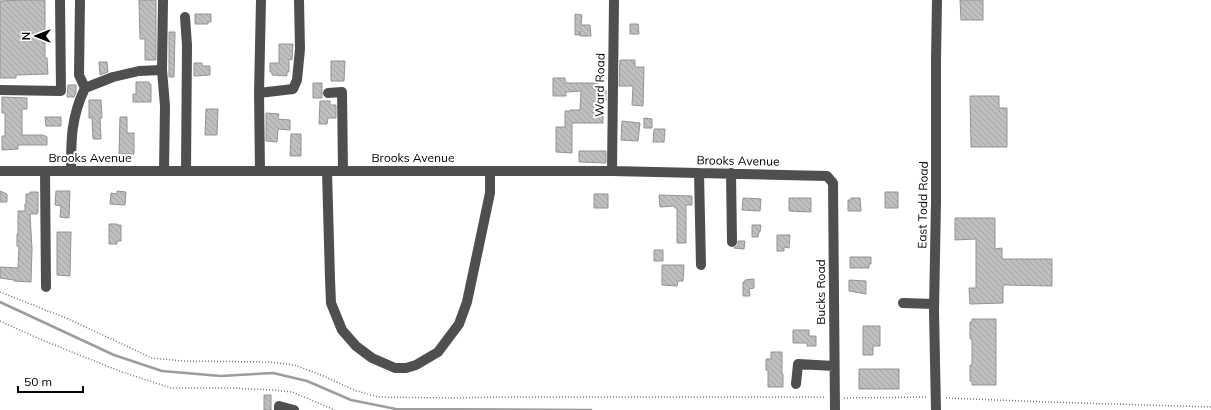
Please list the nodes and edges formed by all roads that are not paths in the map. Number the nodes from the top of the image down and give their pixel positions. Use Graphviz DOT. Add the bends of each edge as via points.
graph roads {
  1 [pos="60,0"];
  2 [pos="80,0"];
  3 [pos="163,0"];
  4 [pos="261,0"];
  5 [pos="299,0"];
  6 [pos="614,0"];
  7 [pos="937,0"];
  8 [pos="185,17"];
  9 [pos="162,70"];
  10 [pos="85,88"];
  11 [pos="0,90"];
  12 [pos="259,93"];
  13 [pos="328,93"];
  14 [pos="0,171"];
  15 [pos="45,171"];
  16 [pos="71,171"];
  17 [pos="164,171"];
  18 [pos="186,171"];
  19 [pos="260,171"];
  20 [pos="327,171"];
  21 [pos="343,171"];
  22 [pos="490,171"];
  23 [pos="612,171"];
  24 [pos="700,173"];
  25 [pos="731,174"];
  26 [pos="827,176"];
  27 [pos="732,242"];
  28 [pos="700,264"];
  29 [pos="46,287"];
  30 [pos="903,303"];
  31 [pos="934,304"];
  32 [pos="834,366"];
  33 [pos="796,384"];
  34 [pos="278,410"];
  35 [pos="294,410"];
  36 [pos="835,410"];
  37 [pos="936,410"];
  1 -- 11 [label="street" via="61,91"];
  2 -- 10 [label="street" via="79,75"];
  3 -- 9 [label="street"];
  4 -- 12 [label="street"];
  5 -- 12 [label="street" via="298,80 293,89"];
  6 -- 23 [label="street, Ward Road"];
  7 -- 31 [label="street, East Todd Road"];
  8 -- 18 [label="street"];
  9 -- 10 [label="street" via="139,71 113,77"];
  9 -- 17 [label="street"];
  10 -- 16 [label="street" via="73,120"];
  12 -- 19 [label="street"];
  13 -- 21 [label="street" via="342,92"];
  14 -- 15 [label="street, Brooks Avenue"];
  15 -- 16 [label="street, Brooks Avenue"];
  15 -- 29 [label="street"];
  16 -- 17 [label="street, Brooks Avenue"];
  17 -- 18 [label="street, Brooks Avenue"];
  18 -- 19 [label="street, Brooks Avenue"];
  19 -- 20 [label="street, Brooks Avenue"];
  20 -- 21 [label="street, Brooks Avenue"];
  20 -- 22 [label="street" via="331,303 342,330 356,346 372,358 395,368 416,365 438,352 459,324 467,302 490,193"];
  21 -- 22 [label="street, Brooks Avenue"];
  22 -- 23 [label="street, Brooks Avenue"];
  23 -- 24 [label="street, Brooks Avenue"];
  24 -- 25 [label="street, Brooks Avenue"];
  24 -- 28 [label="street"];
  25 -- 26 [label="street, Brooks Avenue"];
  25 -- 27 [label="street"];
  26 -- 32 [label="street, Bucks Road" via="833,184"];
  30 -- 31 [label="street"];
  31 -- 37 [label="street, East Todd Road"];
  32 -- 33 [label="street" via="798,364"];
  32 -- 36 [label="street, Bucks Road"];
  34 -- 35 [label="street" via="278,406"];
}
